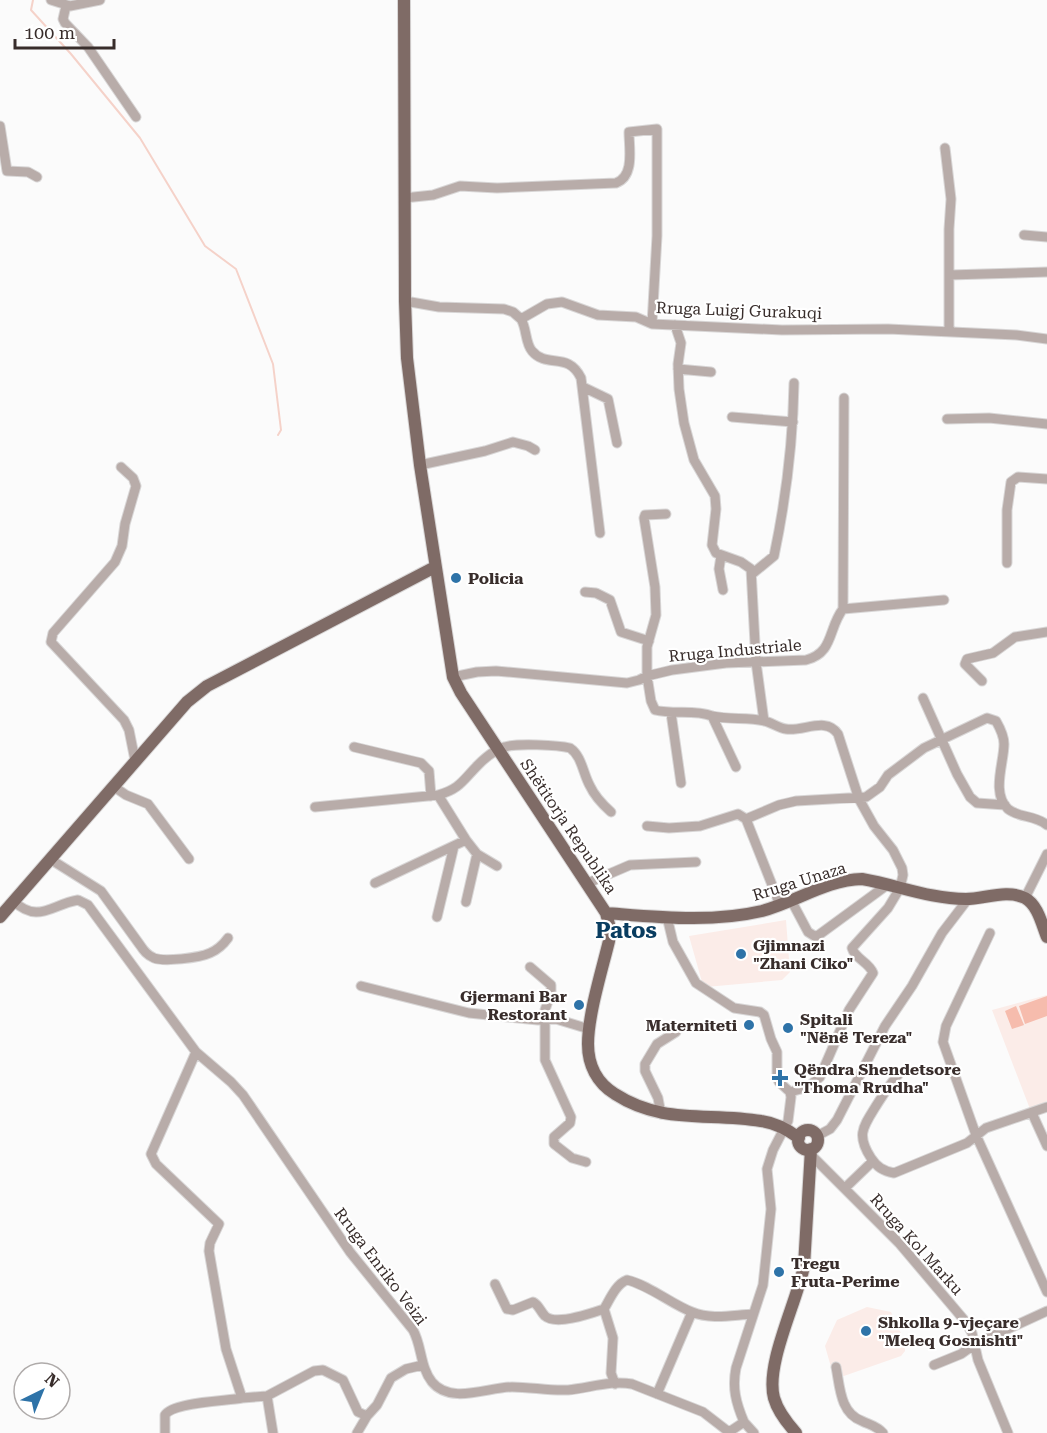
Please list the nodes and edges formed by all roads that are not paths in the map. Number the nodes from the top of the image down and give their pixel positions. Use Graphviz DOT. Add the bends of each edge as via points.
graph roads {
  1 [pos="51,0"];
  2 [pos="100,0"];
  3 [pos="404,0"];
  4 [pos="66,6"];
  5 [pos="136,117"];
  6 [pos="0,126"];
  7 [pos="945,148"];
  8 [pos="37,177"];
  9 [pos="404,198"];
  10 [pos="1024,235"];
  11 [pos="1047,237"];
  12 [pos="1047,272"];
  13 [pos="949,275"];
  14 [pos="405,301"];
  15 [pos="521,319"];
  16 [pos="652,324"];
  17 [pos="675,325"];
  18 [pos="950,332"];
  19 [pos="1047,339"];
  20 [pos="678,369"];
  21 [pos="711,372"];
  22 [pos="794,383"];
  23 [pos="583,387"];
  24 [pos="844,398"];
  25 [pos="732,417"];
  26 [pos="947,419"];
  27 [pos="793,422"];
  28 [pos="1047,424"];
  29 [pos="617,443"];
  30 [pos="536,450"];
  31 [pos="420,465"];
  32 [pos="121,467"];
  33 [pos="1047,479"];
  34 [pos="666,514"];
  35 [pos="600,533"];
  36 [pos="721,556"];
  37 [pos="1006,563"];
  38 [pos="435,567"];
  39 [pos="752,574"];
  40 [pos="723,590"];
  41 [pos="585,592"];
  42 [pos="944,600"];
  43 [pos="843,609"];
  44 [pos="1047,632"];
  45 [pos="649,641"];
  46 [pos="756,662"];
  47 [pos="647,676"];
  48 [pos="453,677"];
  49 [pos="982,681"];
  50 [pos="923,698"];
  51 [pos="671,713"];
  52 [pos="712,716"];
  53 [pos="764,721"];
  54 [pos="941,739"];
  55 [pos="354,747"];
  56 [pos="497,750"];
  57 [pos="135,760"];
  58 [pos="736,767"];
  59 [pos="681,783"];
  60 [pos="113,786"];
  61 [pos="434,796"];
  62 [pos="859,799"];
  63 [pos="1005,806"];
  64 [pos="315,807"];
  65 [pos="611,813"];
  66 [pos="746,819"];
  67 [pos="1047,825"];
  68 [pos="647,826"];
  69 [pos="466,840"];
  70 [pos="454,846"];
  71 [pos="477,854"];
  72 [pos="1047,855"];
  73 [pos="50,859"];
  74 [pos="189,860"];
  75 [pos="696,862"];
  76 [pos="497,866"];
  77 [pos="375,883"];
  78 [pos="588,883"];
  79 [pos="887,885"];
  80 [pos="900,888"];
  81 [pos="1025,898"];
  82 [pos="968,899"];
  83 [pos="14,901"];
  84 [pos="466,902"];
  85 [pos="785,903"];
  86 [pos="606,913"];
  87 [pos="0,916"];
  88 [pos="437,917"];
  89 [pos="667,917"];
  90 [pos="990,933"];
  91 [pos="228,938"];
  92 [pos="1047,938"];
  93 [pos="530,967"];
  94 [pos="361,986"];
  95 [pos="544,1020"];
  96 [pos="589,1029"];
  97 [pos="676,1032"];
  98 [pos="196,1052"];
  99 [pos="898,1075"];
  100 [pos="790,1092"];
  101 [pos="1047,1107"];
  102 [pos="1032,1113"];
  103 [pos="661,1114"];
  104 [pos="784,1128"];
  105 [pos="976,1135"];
  106 [pos="817,1136"];
  107 [pos="799,1138"];
  108 [pos="1047,1146"];
  109 [pos="811,1152"];
  110 [pos="873,1161"];
  111 [pos="586,1162"];
  112 [pos="845,1188"];
  113 [pos="495,1284"];
  114 [pos="1047,1292"];
  115 [pos="604,1309"];
  116 [pos="1047,1311"];
  117 [pos="692,1312"];
  118 [pos="753,1314"];
  119 [pos="975,1344"];
  120 [pos="423,1365"];
  121 [pos="934,1365"];
  122 [pos="836,1367"];
  123 [pos="615,1384"];
  124 [pos="657,1394"];
  125 [pos="267,1396"];
  126 [pos="243,1398"];
  127 [pos="367,1416"];
  128 [pos="744,1422"];
  129 [pos="165,1433"];
  130 [pos="273,1433"];
  131 [pos="357,1433"];
  132 [pos="729,1433"];
  133 [pos="754,1433"];
  134 [pos="796,1433"];
  135 [pos="883,1433"];
  136 [pos="1008,1433"];
  1 -- 4 [label="street"];
  2 -- 4 [label="street"];
  3 -- 9 [label="main road, Shëtitorja Republika"];
  4 -- 5 [label="street" via="65,23 88,47"];
  6 -- 8 [label="street" via="7,171 28,172"];
  7 -- 13 [label="street" via="951,199"];
  9 -- 14 [label="main road, Shëtitorja Republika"];
  9 -- 16 [label="street" via="433,195 460,186 616,183 628,172 629,132 657,129"];
  10 -- 11 [label="street"];
  12 -- 13 [label="street"];
  13 -- 18 [label="street"];
  14 -- 15 [label="street" via="439,307 504,309"];
  14 -- 31 [label="main road, Shëtitorja Republika" via="410,390"];
  15 -- 16 [label="street, Rruga Luigj Gurakuqi" via="547,304 562,302 598,315 636,317"];
  15 -- 23 [label="street" via="530,349 545,359 568,362 577,371"];
  16 -- 17 [label="street, Rruga Luigj Gurakuqi"];
  17 -- 18 [label="street, Rruga Luigj Gurakuqi"];
  17 -- 20 [label="street" via="681,342"];
  18 -- 19 [label="street, Rruga Luigj Gurakuqi"];
  20 -- 21 [label="street"];
  20 -- 36 [label="street" via="682,412 694,460 715,496 712,545"];
  22 -- 27 [label="street"];
  23 -- 29 [label="street" via="608,399"];
  23 -- 35 [label="street"];
  24 -- 43 [label="street, Rruga Industriale"];
  25 -- 27 [label="street"];
  26 -- 28 [label="street" via="988,418"];
  27 -- 39 [label="street" via="774,556"];
  30 -- 31 [label="street" via="521,443 506,443"];
  31 -- 38 [label="main road, Shëtitorja Republika"];
  32 -- 57 [label="street" via="136,486 120,553 53,633 51,642 124,720"];
  33 -- 37 [label="street" via="1018,477 1011,482"];
  34 -- 45 [label="street" via="644,518 656,587 656,615"];
  36 -- 39 [label="street" via="746,564"];
  36 -- 40 [label="street"];
  38 -- 48 [label="main road, Shëtitorja Republika"];
  38 -- 57 [label="main road" via="207,686 187,702"];
  39 -- 46 [label="street"];
  41 -- 45 [label="street" via="610,600 621,632"];
  42 -- 43 [label="street"];
  43 -- 46 [label="street, Rruga Industriale" via="819,655 794,662"];
  44 -- 49 [label="street" via="1015,637 993,653 967,659 965,664"];
  45 -- 47 [label="street"];
  46 -- 47 [label="street, Rruga Industriale"];
  46 -- 53 [label="street"];
  47 -- 48 [label="street" via="627,683 496,671"];
  47 -- 51 [label="street, Rruga Industriale" via="653,707"];
  48 -- 56 [label="main road, Shëtitorja Republika"];
  50 -- 54 [label="street"];
  51 -- 52 [label="street" via="699,712"];
  51 -- 59 [label="street"];
  52 -- 53 [label="street"];
  52 -- 58 [label="street"];
  53 -- 62 [label="street" via="787,730 820,726 836,730"];
  54 -- 62 [label="street" via="888,775 871,795"];
  54 -- 63 [label="street" via="973,801"];
  54 -- 63 [label="street" via="987,718 996,722 1004,740 1000,783"];
  55 -- 61 [label="street" via="421,763 429,771"];
  56 -- 61 [label="street" via="452,792"];
  56 -- 65 [label="street" via="512,746 570,748 577,754 597,799"];
  56 -- 78 [label="main road, Shëtitorja Republika"];
  57 -- 60 [label="main road"];
  60 -- 73 [label="main road"];
  60 -- 74 [label="street" via="148,804"];
  61 -- 64 [label="street"];
  61 -- 69 [label="street"];
  62 -- 66 [label="street" via="796,801"];
  62 -- 80 [label="street" via="898,859 903,875"];
  63 -- 67 [label="street"];
  66 -- 68 [label="street" via="738,814 700,826"];
  66 -- 85 [label="street"];
  69 -- 70 [label="street"];
  69 -- 71 [label="street"];
  70 -- 77 [label="street"];
  70 -- 88 [label="street"];
  71 -- 76 [label="street"];
  71 -- 84 [label="street"];
  72 -- 81 [label="street"];
  73 -- 83 [label="main road"];
  73 -- 91 [label="street" via="101,891 146,953 155,958 202,956 216,950"];
  75 -- 78 [label="street" via="630,865"];
  78 -- 86 [label="main road, Shëtitorja Republika"];
  79 -- 80 [label="main road, Rruga Unaza"];
  79 -- 85 [label="main road, Rruga Unaza" via="852,880"];
  79 -- 85 [label="street" via="816,937"];
  80 -- 82 [label="main road, Rruga Unaza"];
  80 -- 100 [label="street" via="883,915 852,948 873,973 846,1017 825,1071 813,1085"];
  81 -- 82 [label="main road, Rruga Unaza" via="1009,895"];
  81 -- 92 [label="main road" via="1037,911"];
  82 -- 106 [label="street" via="942,933 885,1026 837,1120"];
  83 -- 87 [label="main road"];
  83 -- 98 [label="street, Rruga Enriko Veizi" via="33,913 78,900 88,905"];
  85 -- 89 [label="main road, Rruga Unaza" via="716,918"];
  86 -- 89 [label="main road, Rruga Unaza"];
  86 -- 96 [label="main road, Shëtitorja Republika" via="609,941"];
  89 -- 100 [label="street" via="673,942 696,983 734,1008 760,1012 767,1020 777,1052 778,1082"];
  90 -- 105 [label="street" via="946,1026 943,1042"];
  93 -- 95 [label="street" via="551,986"];
  94 -- 95 [label="street" via="469,1012"];
  95 -- 96 [label="street" via="556,1019"];
  95 -- 111 [label="street" via="545,1060 571,1120 554,1137 554,1143 572,1158"];
  96 -- 103 [label="main road, Shëtitorja Republika" via="591,1065 602,1085 632,1105"];
  97 -- 103 [label="street" via="657,1044 645,1064"];
  98 -- 120 [label="street, Rruga Enriko Veizi" via="243,1095 350,1252 413,1330"];
  98 -- 126 [label="street" via="151,1154 156,1164 219,1224 209,1251 226,1349"];
  99 -- 110 [label="street" via="862,1129 864,1145"];
  100 -- 104 [label="street"];
  101 -- 102 [label="street"];
  102 -- 105 [label="street"];
  102 -- 108 [label="street"];
  103 -- 104 [label="main road, Shëtitorja Republika" via="761,1121"];
  104 -- 107 [label="main road, Shëtitorja Republika"];
  104 -- 118 [label="street" via="767,1169 771,1209 763,1285"];
  105 -- 110 [label="street" via="967,1143 894,1173 886,1172"];
  105 -- 114 [label="street"];
  106 -- 107 [label="main road" via="808,1131"];
  106 -- 109 [label="main road"];
  107 -- 109 [label="main road" via="802,1148"];
  109 -- 112 [label="street, Rruga Kol Marku"];
  109 -- 134 [label="main road" via="801,1285 780,1346 773,1384 778,1410"];
  110 -- 112 [label="street"];
  112 -- 119 [label="street, Rruga Kol Marku" via="935,1284 965,1321"];
  113 -- 115 [label="street" via="507,1309 533,1302 544,1316 553,1320"];
  115 -- 117 [label="street" via="627,1280"];
  115 -- 123 [label="street" via="613,1338 611,1374"];
  116 -- 119 [label="street"];
  117 -- 118 [label="street" via="716,1317"];
  117 -- 124 [label="street"];
  118 -- 128 [label="street" via="733,1380"];
  119 -- 121 [label="street"];
  119 -- 136 [label="street, Rruga Kol Marku"];
  120 -- 123 [label="street, Rruga Enriko Veizi" via="438,1388 456,1394 494,1388 567,1390"];
  120 -- 127 [label="street" via="390,1378"];
  122 -- 135 [label="street" via="846,1408 851,1415"];
  123 -- 124 [label="street, Rruga Enriko Veizi" via="632,1384"];
  124 -- 132 [label="street, Rruga Enriko Veizi" via="703,1412"];
  125 -- 126 [label="street"];
  125 -- 127 [label="street" via="323,1370 343,1380 358,1412"];
  125 -- 130 [label="street"];
  126 -- 129 [label="street" via="169,1410 165,1415"];
  127 -- 131 [label="street"];
  128 -- 132 [label="street, Rruga Enriko Veizi"];
  128 -- 133 [label="street"];
}
